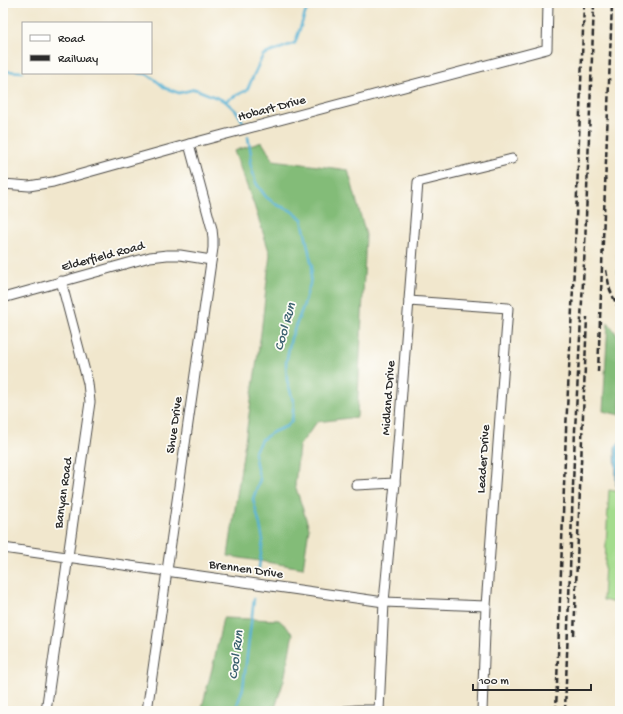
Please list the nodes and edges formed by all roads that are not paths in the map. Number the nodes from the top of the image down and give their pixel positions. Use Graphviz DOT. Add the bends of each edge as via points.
graph roads {
  1 [pos="548,3"];
  2 [pos="189,144"];
  3 [pos="512,159"];
  4 [pos="3,184"];
  5 [pos="212,260"];
  6 [pos="61,282"];
  7 [pos="3,298"];
  8 [pos="409,301"];
  9 [pos="395,483"];
  10 [pos="356,485"];
  11 [pos="3,548"];
  12 [pos="68,558"];
  13 [pos="167,572"];
  14 [pos="384,602"];
  15 [pos="486,606"];
  16 [pos="46,711"];
  17 [pos="147,711"];
  18 [pos="345,711"];
  19 [pos="379,711"];
  20 [pos="482,711"];
  1 -- 2 [label="street, Hobart Drive" via="547,49"];
  2 -- 4 [label="street, Hobart Drive" via="53,182 29,186"];
  2 -- 5 [label="street, Shue Drive" via="212,229"];
  3 -- 8 [label="street, Midland Drive" via="418,182"];
  5 -- 6 [label="street, Elderfield Road" via="180,255 150,257"];
  5 -- 13 [label="street, Shue Drive"];
  6 -- 7 [label="street, Elderfield Road"];
  6 -- 12 [label="street, Banyan Road" via="90,398"];
  8 -- 9 [label="street, Midland Drive"];
  8 -- 15 [label="street, Leader Drive" via="508,308"];
  9 -- 10 [label="street"];
  9 -- 14 [label="street, Midland Drive"];
  11 -- 12 [label="street, Brennen Drive"];
  12 -- 13 [label="street, Brennen Drive"];
  12 -- 16 [label="street, Banyan Road"];
  13 -- 14 [label="street, Brennen Drive"];
  13 -- 17 [label="street, Shue Drive"];
  14 -- 15 [label="street, Brennen Drive"];
  14 -- 19 [label="street, Midland Drive"];
  15 -- 20 [label="street, Leader Drive"];
  18 -- 19 [label="street"];
}
